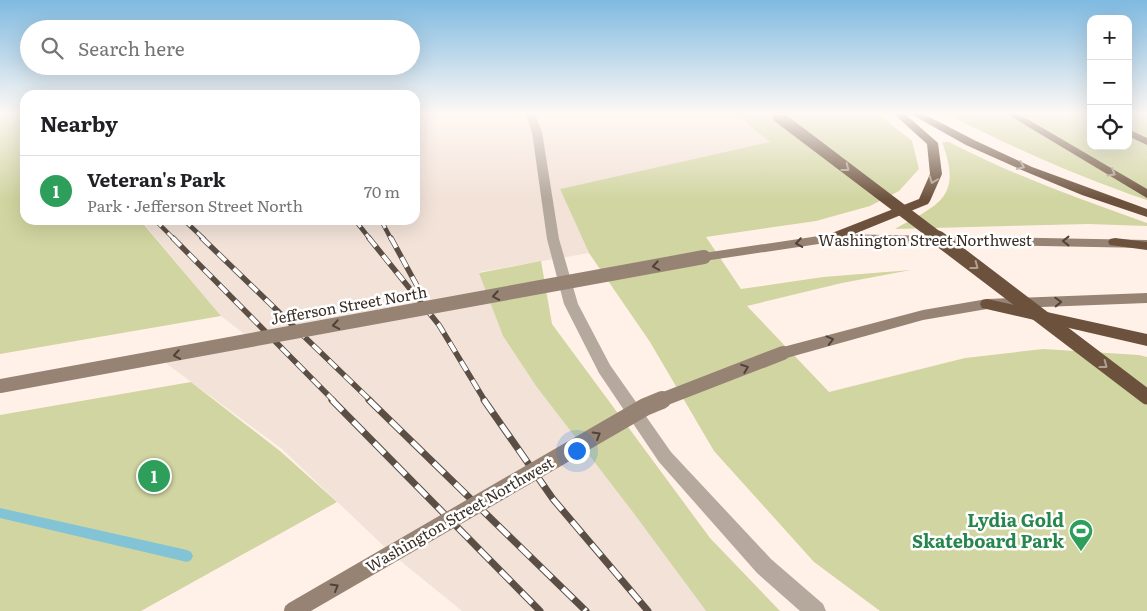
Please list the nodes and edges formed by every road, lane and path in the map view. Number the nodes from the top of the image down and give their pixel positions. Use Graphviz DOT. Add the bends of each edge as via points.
graph roads {
  1 [pos="538,142"];
  2 [pos="811,142"];
  3 [pos="930,142"];
  4 [pos="964,142"];
  5 [pos="1058,142"];
  6 [pos="1147,194"];
  7 [pos="1147,213"];
  8 [pos="832,238"];
  9 [pos="1115,242"];
  10 [pos="1147,245"];
  11 [pos="704,258"];
  12 [pos="1147,298"];
  13 [pos="987,304"];
  14 [pos="1147,340"];
  15 [pos="0,386"];
  16 [pos="1147,397"];
  17 [pos="293,611"];
  18 [pos="816,611"];
  1 -- 18 [label="street" via="553,239 571,304 604,369 665,457 764,566"];
  2 -- 16 [label="highway, one-way, bridge"];
  3 -- 8 [label="highway, one-way" via="936,174 924,201"];
  4 -- 7 [label="highway, one-way" via="1065,186"];
  5 -- 6 [label="highway, one-way"];
  9 -- 8 [label="main road, Washington Street Northwest, one-way"];
  8 -- 11 [label="main road, Washington Street Northwest, one-way"];
  9 -- 10 [label="highway"];
  11 -- 15 [label="main road, Jefferson Street North, one-way, bridge"];
  13 -- 12 [label="main road, Washington Street Northwest, one-way"];
  13 -- 14 [label="highway"];
  17 -- 13 [label="main road, Washington Street Northwest, one-way, bridge" via="645,407 783,354 923,315"];
}
